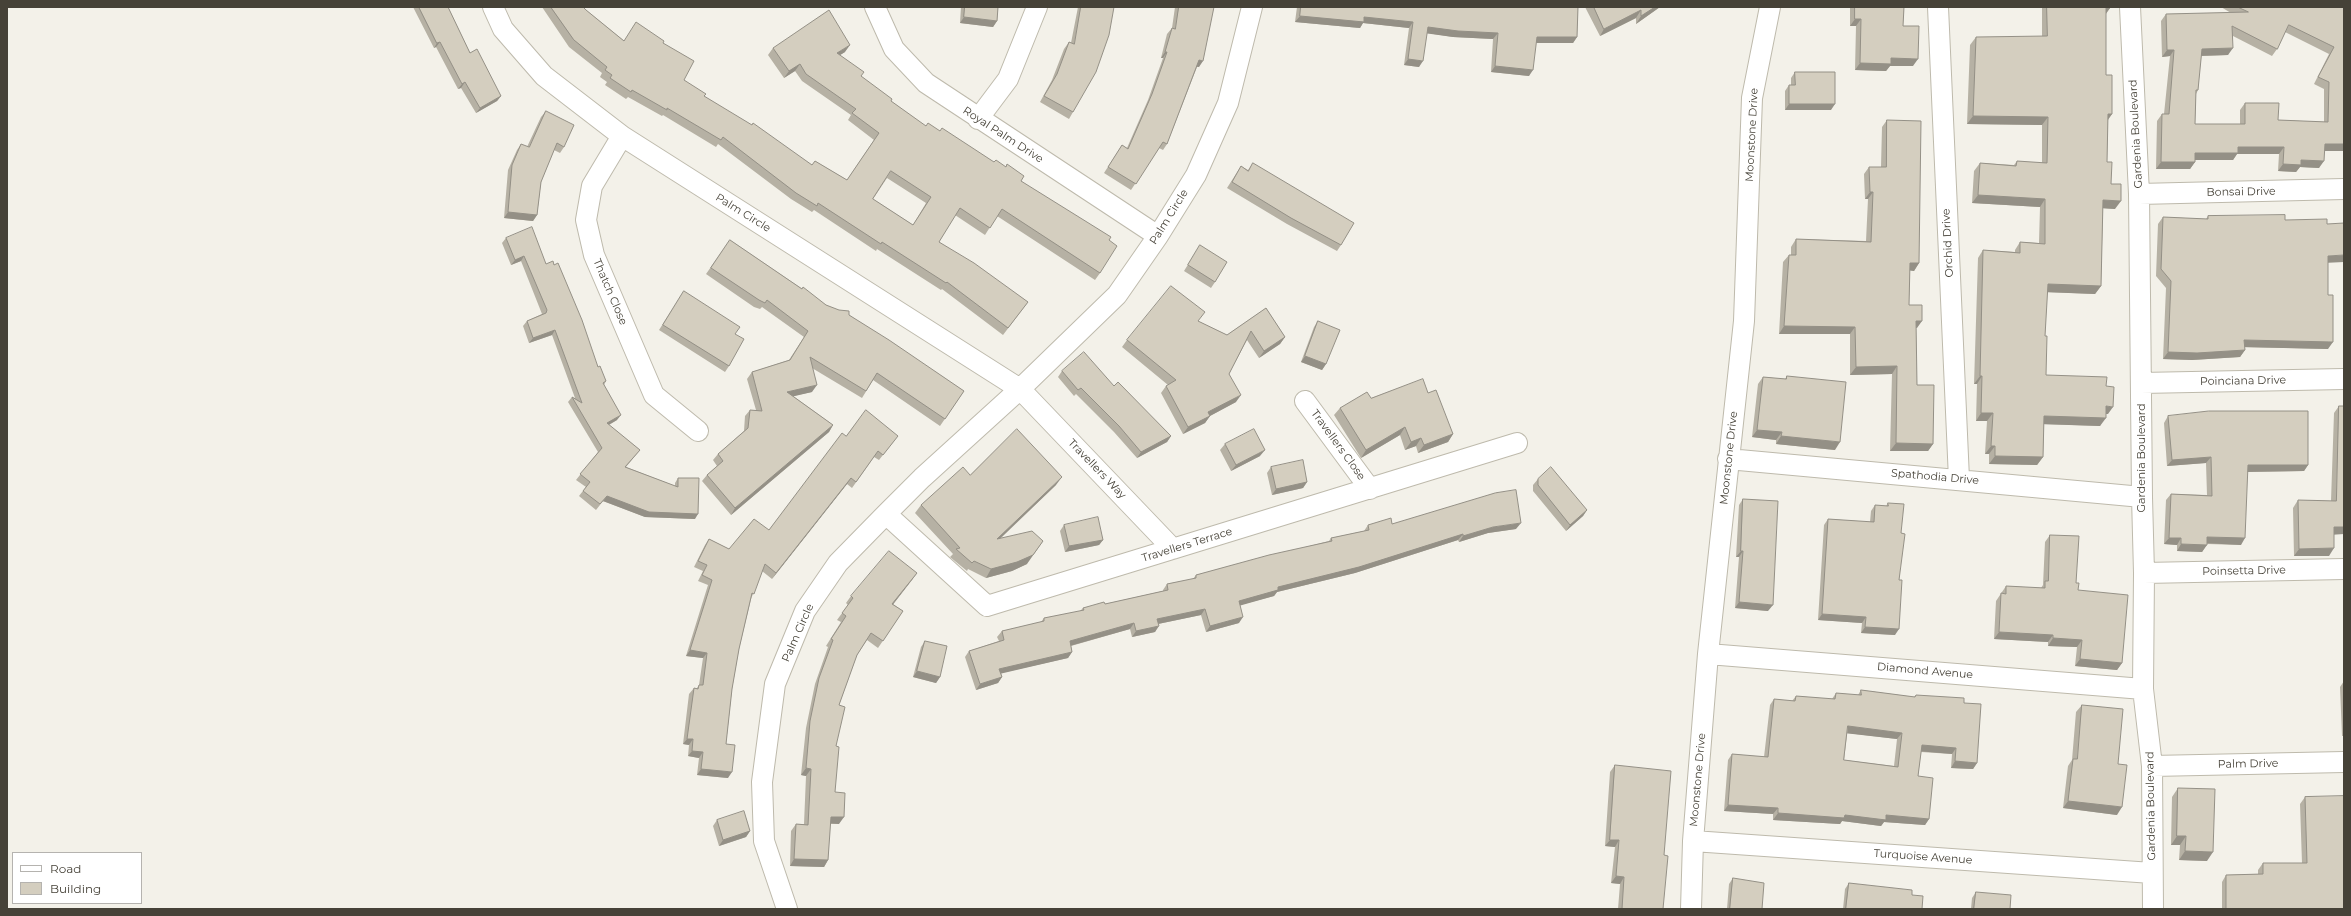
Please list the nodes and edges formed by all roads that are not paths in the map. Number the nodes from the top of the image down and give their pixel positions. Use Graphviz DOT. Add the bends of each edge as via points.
graph roads {
  1 [pos="493,7"];
  2 [pos="875,7"];
  3 [pos="1037,7"];
  4 [pos="1252,7"];
  5 [pos="1770,7"];
  6 [pos="1938,7"];
  7 [pos="2130,7"];
  8 [pos="978,119"];
  9 [pos="622,136"];
  10 [pos="2344,189"];
  11 [pos="2139,194"];
  12 [pos="1158,236"];
  13 [pos="2344,378"];
  14 [pos="2141,383"];
  15 [pos="1020,389"];
  16 [pos="1305,401"];
  17 [pos="698,431"];
  18 [pos="1517,443"];
  19 [pos="1728,459"];
  20 [pos="1959,479"];
  21 [pos="1370,489"];
  22 [pos="2142,497"];
  23 [pos="886,514"];
  24 [pos="1173,549"];
  25 [pos="2344,569"];
  26 [pos="2144,573"];
  27 [pos="1708,654"];
  28 [pos="2142,689"];
  29 [pos="2344,762"];
  30 [pos="2152,766"];
  31 [pos="1693,841"];
  32 [pos="2152,873"];
  33 [pos="787,909"];
  34 [pos="1691,909"];
  35 [pos="2153,909"];
  1 -- 9 [label="street, Palm Circle" via="503,29 544,76"];
  2 -- 8 [label="street, Royal Palm Drive" via="894,49 926,83"];
  3 -- 8 [label="street" via="1008,79"];
  4 -- 12 [label="street, Palm Circle" via="1228,103 1196,175"];
  5 -- 19 [label="street, Moonstone Drive" via="1752,98 1744,321"];
  6 -- 20 [label="street, Orchid Drive"];
  7 -- 11 [label="street, Gardenia Boulevard"];
  8 -- 12 [label="street, Royal Palm Drive"];
  9 -- 15 [label="street, Palm Circle"];
  9 -- 17 [label="street, Thatch Close" via="592,186 586,220 594,255 654,395"];
  10 -- 11 [label="street, Bonsai Drive"];
  11 -- 14 [label="street, Gardenia Boulevard"];
  12 -- 15 [label="street, Palm Circle" via="1116,295"];
  13 -- 14 [label="street, Poinciana Drive"];
  14 -- 22 [label="street, Gardenia Boulevard"];
  15 -- 23 [label="street, Palm Circle"];
  15 -- 24 [label="street, Travellers Way"];
  16 -- 21 [label="street, Travellers Close"];
  18 -- 21 [label="street, Travellers Terrace"];
  19 -- 20 [label="street, Spathodia Drive"];
  19 -- 27 [label="street, Moonstone Drive"];
  20 -- 22 [label="street, Spathodia Drive"];
  21 -- 24 [label="street, Travellers Terrace"];
  22 -- 26 [label="street, Gardenia Boulevard"];
  23 -- 24 [label="street, Travellers Terrace" via="987,606"];
  23 -- 33 [label="street, Palm Circle" via="838,563 805,611 775,684 762,782 764,841"];
  25 -- 26 [label="street, Poinsetta Drive"];
  26 -- 28 [label="street, Gardenia Boulevard"];
  27 -- 28 [label="street, Diamond Avenue"];
  27 -- 31 [label="street, Moonstone Drive"];
  28 -- 30 [label="street, Gardenia Boulevard"];
  29 -- 30 [label="street, Palm Drive"];
  30 -- 32 [label="street, Gardenia Boulevard"];
  31 -- 32 [label="street, Turquoise Avenue"];
  31 -- 34 [label="street, Moonstone Drive"];
  32 -- 35 [label="street, Gardenia Boulevard"];
}
